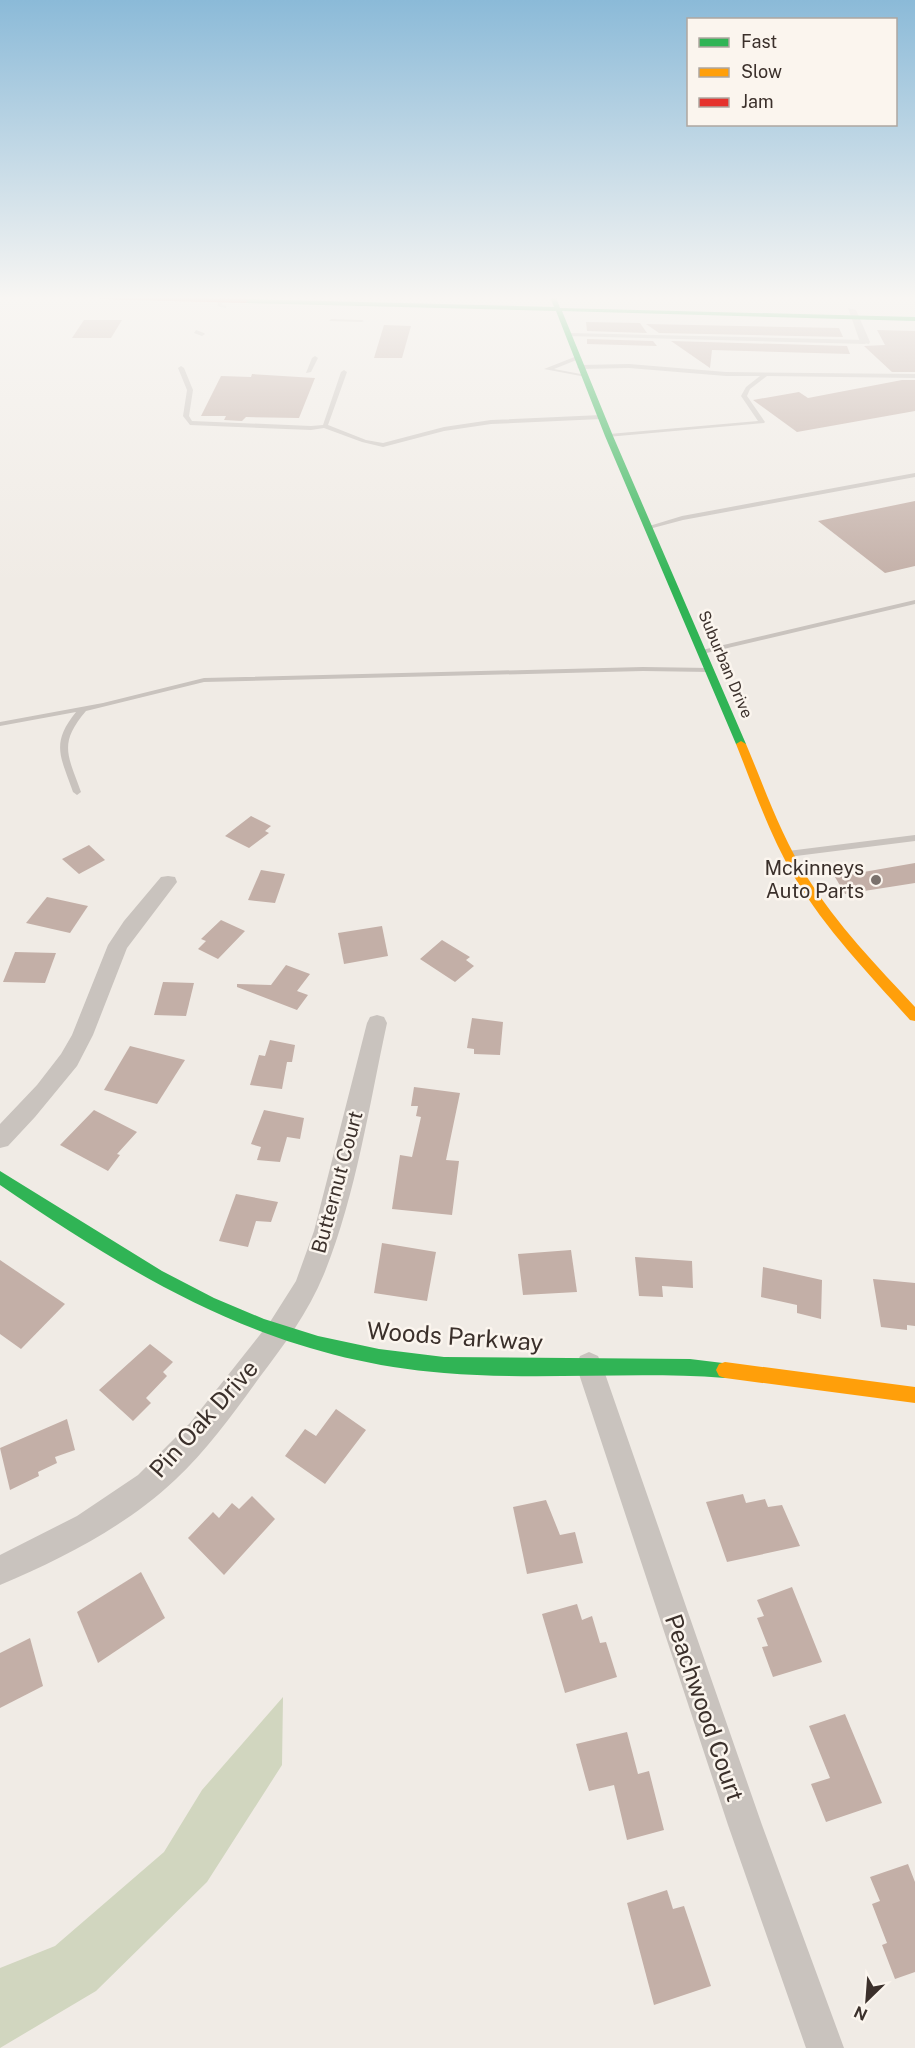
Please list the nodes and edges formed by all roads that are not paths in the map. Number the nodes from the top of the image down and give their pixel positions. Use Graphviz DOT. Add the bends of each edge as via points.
graph roads {
  1 [pos="190,393"];
  2 [pos="337,393"];
  3 [pos="591,393"];
  4 [pos="746,393"];
  5 [pos="601,417"];
  6 [pos="325,426"];
  7 [pos="609,436"];
  8 [pos="915,475"];
  9 [pos="649,527"];
  10 [pos="915,602"];
  11 [pos="702,652"];
  12 [pos="710,670"];
  13 [pos="84,708"];
  14 [pos="0,724"];
  15 [pos="77,792"];
  16 [pos="915,838"];
  17 [pos="788,854"];
  18 [pos="168,882"];
  19 [pos="915,1016"];
  20 [pos="377,1023"];
  21 [pos="0,1140"];
  22 [pos="0,1177"];
  23 [pos="278,1334"];
  24 [pos="589,1365"];
  25 [pos="915,1395"];
  26 [pos="0,1570"];
  27 [pos="825,2048"];
  1 -- 6 [label="lane" via="186,416 190,423"];
  2 -- 6 [label="lane"];
  3 -- 5 [label="main road, Suburban Drive"];
  4 -- 7 [label="lane" via="744,396 762,422"];
  5 -- 6 [label="lane" via="491,422 383,445"];
  5 -- 7 [label="main road, Suburban Drive"];
  7 -- 9 [label="main road, Suburban Drive"];
  8 -- 9 [label="lane"];
  9 -- 11 [label="main road, Suburban Drive"];
  10 -- 11 [label="lane"];
  11 -- 12 [label="main road, Suburban Drive"];
  12 -- 13 [label="lane" via="204,680"];
  12 -- 17 [label="main road, Suburban Drive"];
  13 -- 14 [label="lane"];
  13 -- 15 [label="lane" via="62,738"];
  16 -- 17 [label="lane"];
  17 -- 19 [label="main road, Suburban Drive" via="849,941"];
  18 -- 21 [label="street" via="130,927 114,953 94,1011 69,1061"];
  20 -- 23 [label="street, Butternut Court" via="317,1262 300,1300"];
  22 -- 23 [label="main road, Woods Parkway" via="165,1284"];
  23 -- 24 [label="main road, Woods Parkway" via="351,1353 404,1361 500,1367"];
  23 -- 26 [label="street, Pin Oak Drive" via="166,1469 122,1504 72,1535"];
  24 -- 25 [label="main road, Woods Parkway" via="697,1366"];
  24 -- 27 [label="street, Peachwood Court" via="737,1803"];
}
